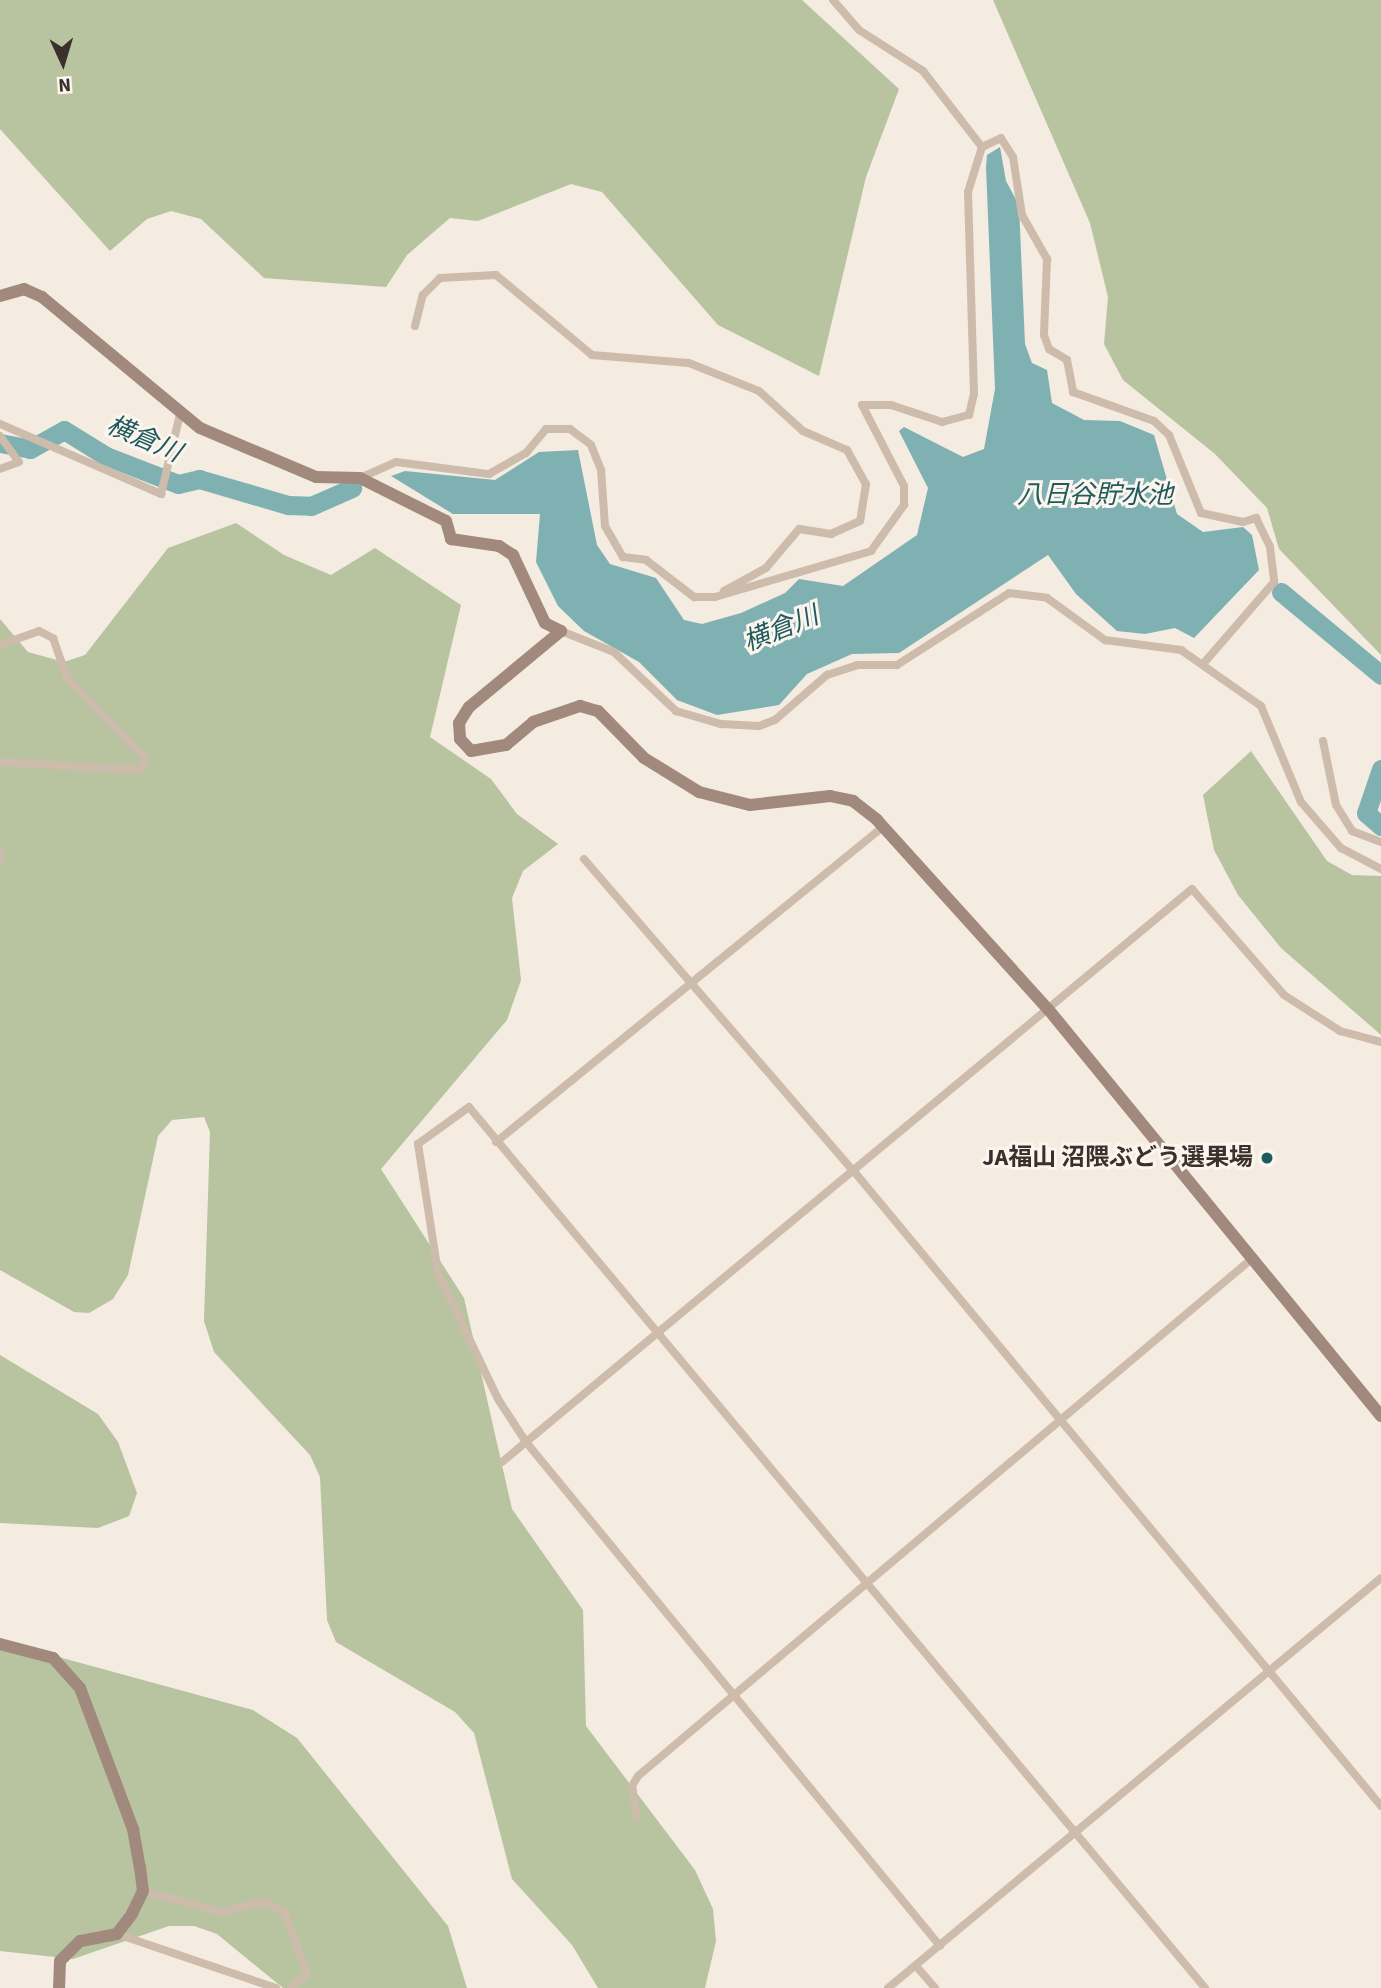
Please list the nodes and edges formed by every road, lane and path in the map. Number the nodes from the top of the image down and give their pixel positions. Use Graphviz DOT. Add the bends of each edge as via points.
graph roads {
  1 [pos="833,0"];
  2 [pos="982,147"];
  3 [pos="0,296"];
  4 [pos="415,326"];
  5 [pos="180,414"];
  6 [pos="0,424"];
  7 [pos="0,436"];
  8 [pos="0,469"];
  9 [pos="360,478"];
  10 [pos="715,597"];
  11 [pos="561,631"];
  12 [pos="0,645"];
  13 [pos="1203,664"];
  14 [pos="1323,741"];
  15 [pos="0,762"];
  16 [pos="884,827"];
  17 [pos="1381,842"];
  18 [pos="0,852"];
  19 [pos="584,859"];
  20 [pos="0,861"];
  21 [pos="1381,869"];
  22 [pos="688,984"];
  23 [pos="1048,1009"];
  24 [pos="1381,1042"];
  25 [pos="496,1142"];
  26 [pos="852,1169"];
  27 [pos="1254,1257"];
  28 [pos="658,1334"];
  29 [pos="1381,1416"];
  30 [pos="1059,1420"];
  31 [pos="526,1442"];
  32 [pos="502,1462"];
  33 [pos="1381,1578"];
  34 [pos="866,1583"];
  35 [pos="0,1644"];
  36 [pos="1266,1672"];
  37 [pos="735,1693"];
  38 [pos="1381,1806"];
  39 [pos="637,1817"];
  40 [pos="1074,1831"];
  41 [pos="143,1891"];
  42 [pos="117,1934"];
  43 [pos="940,1945"];
  44 [pos="916,1966"];
  45 [pos="59,1988"];
  46 [pos="276,1988"];
  47 [pos="291,1988"];
  48 [pos="888,1988"];
  49 [pos="935,1988"];
  50 [pos="1205,1988"];
  1 -- 2 [label="street" via="859,30 923,71"];
  2 -- 10 [label="street" via="965,223 974,394 969,415 942,422 891,405 862,405 904,486 904,505 887,536 847,561 814,565"];
  2 -- 13 [label="street" via="992,138 1009,146 1022,215 1047,259 1044,335 1049,349 1067,360 1073,392 1154,421 1169,435 1200,513 1242,522 1256,518 1270,547 1274,582"];
  3 -- 5 [label="street" via="24,289 42,297"];
  4 -- 10 [label="street" via="423,295 440,278 496,275 592,355 689,363 759,391 803,431 847,450 866,484 860,521 831,534 799,529 766,568"];
  5 -- 6 [label="street" via="161,494"];
  5 -- 9 [label="street" via="297,471"];
  7 -- 8 [label="street" via="19,462"];
  9 -- 10 [label="street" via="396,462 489,474 526,453 546,429 570,429 591,445 601,470 605,526 623,557 646,560 694,597"];
  9 -- 11 [label="street" via="446,521 451,540 499,545 513,555 545,623"];
  11 -- 13 [label="street" via="614,652 676,711 733,725 775,720 810,686 844,667 897,665 1009,593 1047,598 1105,640 1181,650"];
  11 -- 16 [label="street" via="469,707 459,723 460,739 471,751 506,745 533,722 580,706 598,711 644,758 699,792 750,805 830,796 853,802"];
  12 -- 15 [label="street" via="38,631 53,638 67,678 145,758 140,770"];
  13 -- 21 [label="street" via="1261,706 1301,802 1341,848"];
  14 -- 17 [label="street" via="1336,806 1352,831"];
  16 -- 22 [label="street"];
  16 -- 23 [label="street"];
  18 -- 20 [label="street"];
  19 -- 22 [label="street"];
  22 -- 25 [label="street"];
  22 -- 26 [label="street"];
  23 -- 24 [label="street" via="1192,889 1284,995 1340,1031"];
  23 -- 26 [label="street"];
  23 -- 27 [label="street"];
  25 -- 28 [label="street"];
  25 -- 31 [label="street" via="470,1107 418,1144 438,1273 498,1399"];
  26 -- 28 [label="street"];
  26 -- 30 [label="street"];
  27 -- 29 [label="street"];
  27 -- 30 [label="street"];
  28 -- 31 [label="street"];
  28 -- 34 [label="street"];
  30 -- 34 [label="street"];
  30 -- 36 [label="street" via="1165,1541"];
  31 -- 32 [label="street"];
  31 -- 37 [label="street"];
  33 -- 36 [label="street"];
  34 -- 37 [label="street"];
  34 -- 40 [label="street"];
  35 -- 41 [label="street" via="53,1658 80,1688 133,1829"];
  36 -- 38 [label="street"];
  36 -- 40 [label="street"];
  37 -- 39 [label="street" via="639,1776 632,1786"];
  37 -- 43 [label="street"];
  40 -- 43 [label="street"];
  40 -- 50 [label="street"];
  41 -- 42 [label="street"];
  41 -- 47 [label="street" via="222,1912 262,1902 284,1911 307,1974"];
  42 -- 45 [label="street" via="80,1941 60,1961"];
  42 -- 46 [label="street"];
  43 -- 44 [label="street"];
  44 -- 48 [label="street"];
  44 -- 49 [label="street"];
}
